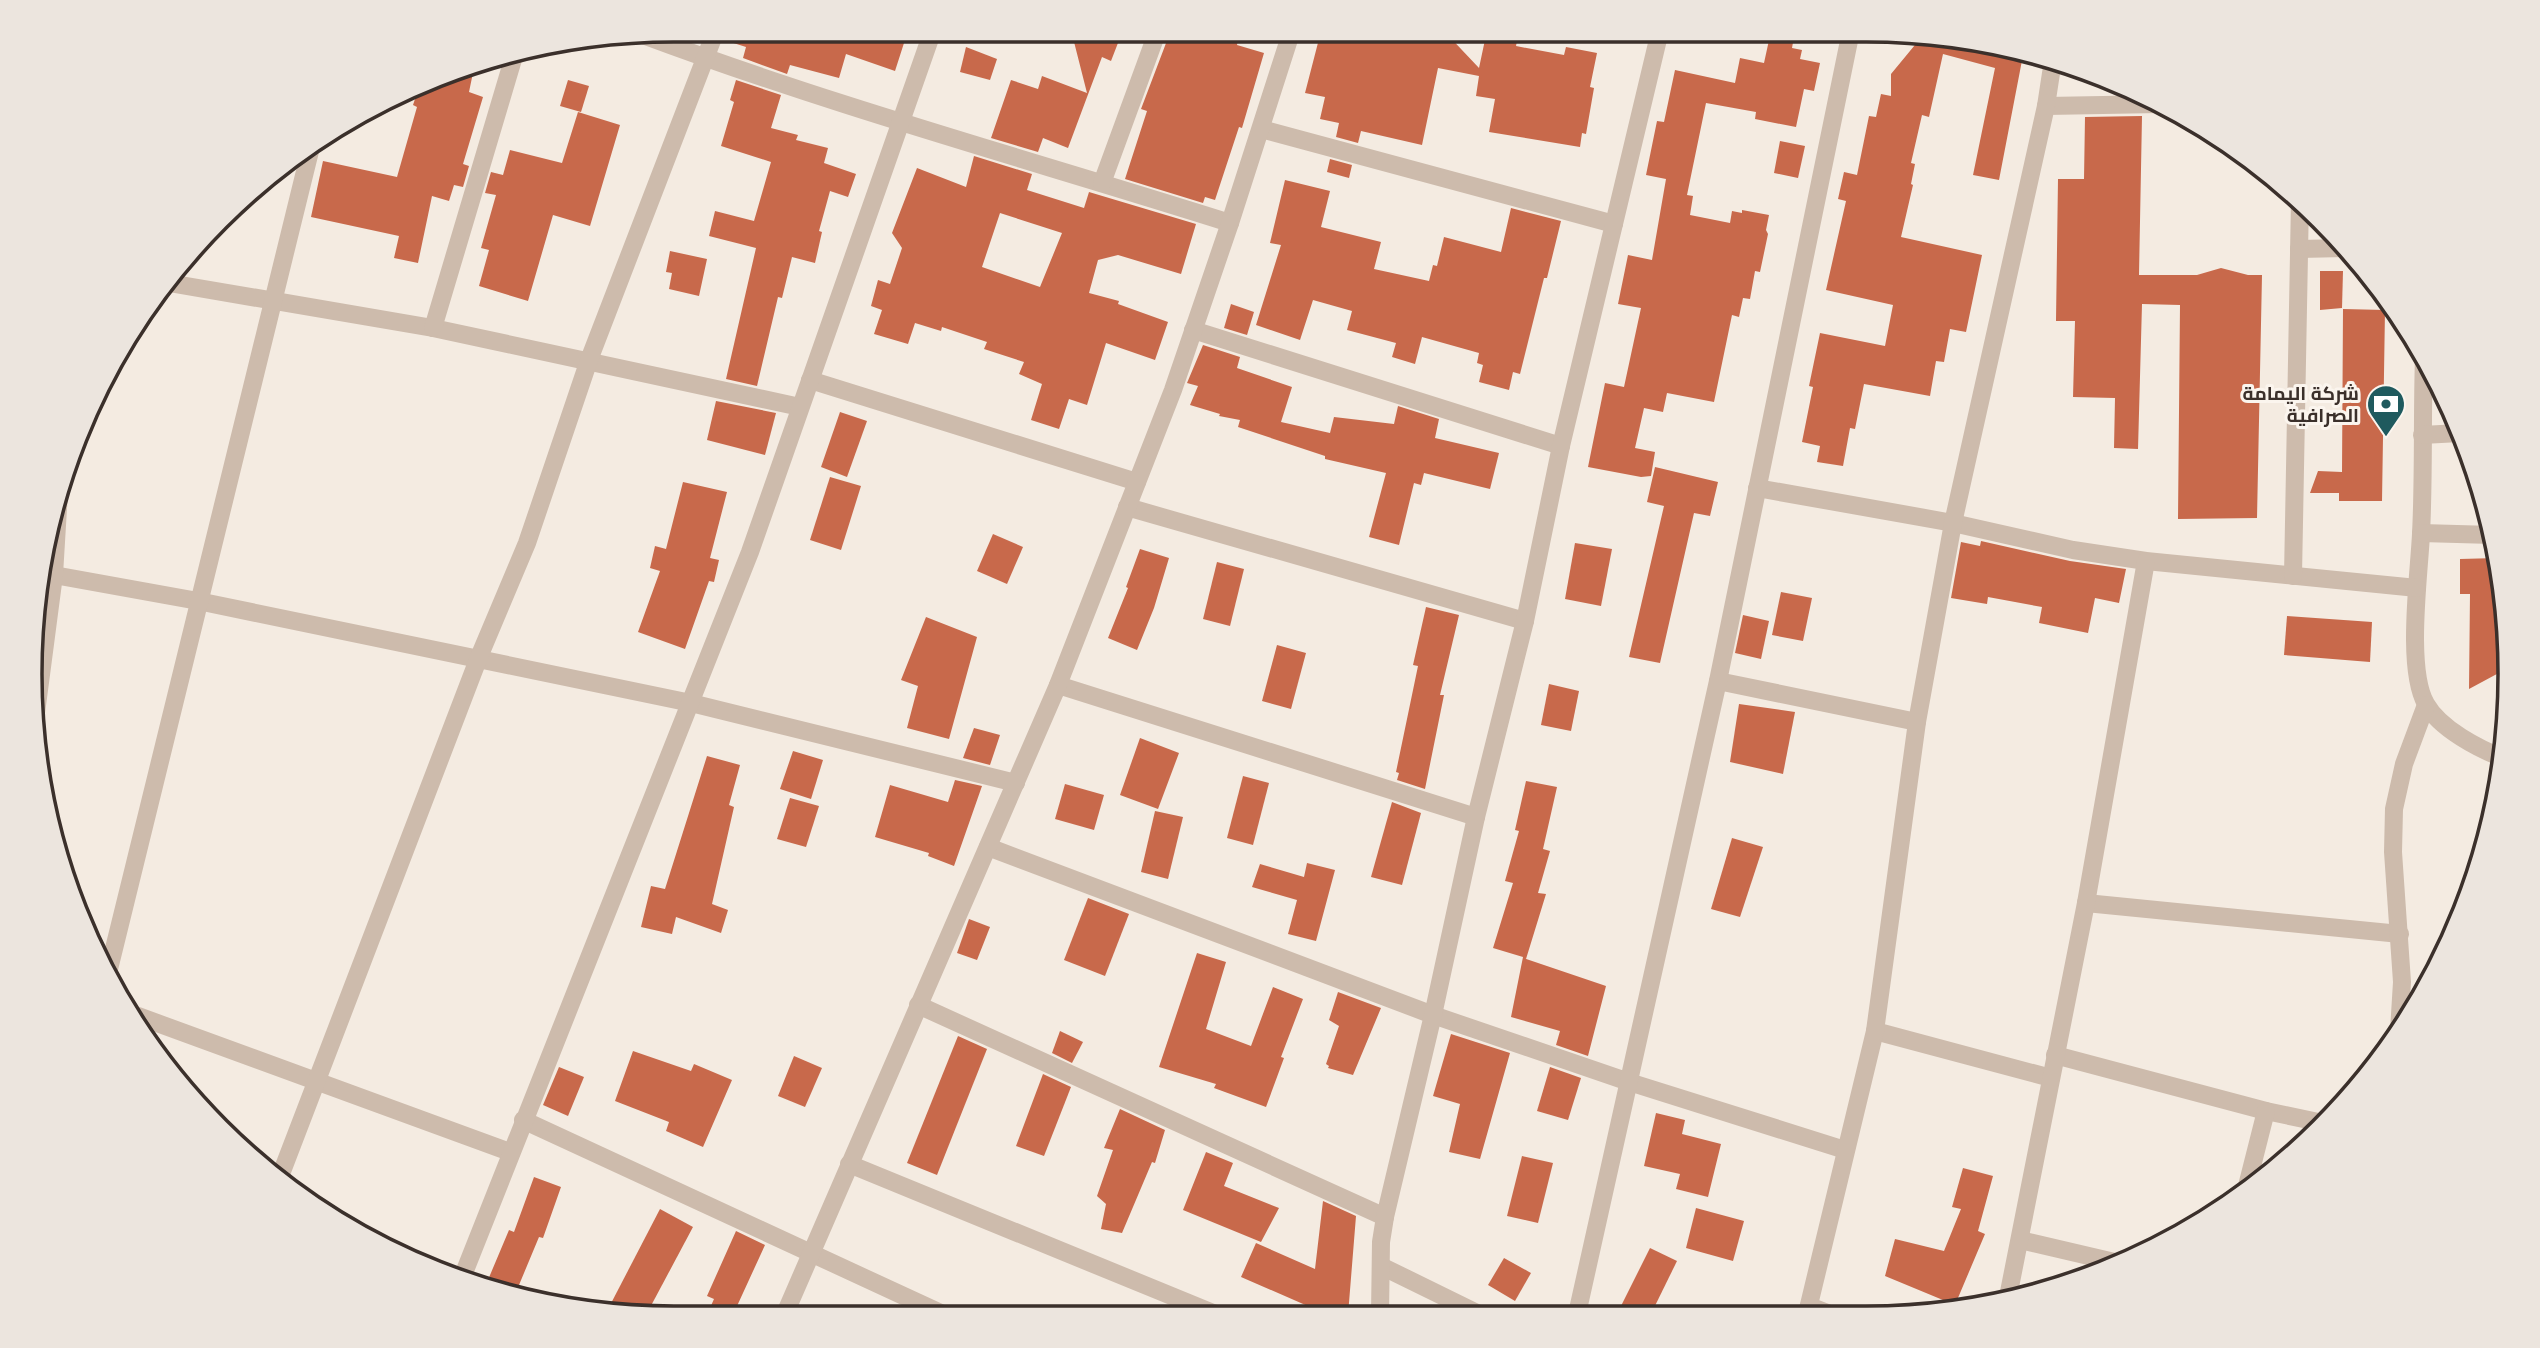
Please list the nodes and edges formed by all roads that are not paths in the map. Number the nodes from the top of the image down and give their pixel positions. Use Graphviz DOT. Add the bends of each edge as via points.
graph roads {
  1 [pos="663,42"];
  2 [pos="712,42"];
  3 [pos="929,42"];
  4 [pos="1154,42"];
  5 [pos="1288,42"];
  6 [pos="1657,42"];
  7 [pos="1849,42"];
  8 [pos="706,58"];
  9 [pos="512,64"];
  10 [pos="2051,71"];
  11 [pos="2140,104"];
  12 [pos="2046,106"];
  13 [pos="901,122"];
  14 [pos="1261,129"];
  15 [pos="308,160"];
  16 [pos="1102,183"];
  17 [pos="2300,215"];
  18 [pos="1230,223"];
  19 [pos="1614,224"];
  20 [pos="2299,248"];
  21 [pos="2333,248"];
  22 [pos="177,284"];
  23 [pos="275,300"];
  24 [pos="433,328"];
  25 [pos="1193,330"];
  26 [pos="589,360"];
  27 [pos="2423,377"];
  28 [pos="810,380"];
  29 [pos="800,407"];
  30 [pos="2451,433"];
  31 [pos="2422,435"];
  32 [pos="1561,446"];
  33 [pos="1137,482"];
  34 [pos="1757,488"];
  35 [pos="1128,507"];
  36 [pos="1952,523"];
  37 [pos="2421,533"];
  38 [pos="2482,535"];
  39 [pos="55,545"];
  40 [pos="2146,561"];
  41 [pos="54,575"];
  42 [pos="2293,576"];
  43 [pos="2417,588"];
  44 [pos="198,601"];
  45 [pos="1525,621"];
  46 [pos="480,657"];
  47 [pos="42,665"];
  48 [pos="1718,681"];
  49 [pos="1058,685"];
  50 [pos="691,703"];
  51 [pos="2426,705"];
  52 [pos="1917,722"];
  53 [pos="2493,753"];
  54 [pos="1016,783"];
  55 [pos="1476,817"];
  56 [pos="989,847"];
  57 [pos="2085,903"];
  58 [pos="2400,934"];
  59 [pos="111,961"];
  60 [pos="918,1005"];
  61 [pos="2400,1010"];
  62 [pos="1433,1015"];
  63 [pos="145,1019"];
  64 [pos="1875,1031"];
  65 [pos="2055,1055"];
  66 [pos="2052,1078"];
  67 [pos="316,1081"];
  68 [pos="1629,1082"];
  69 [pos="2266,1111"];
  70 [pos="523,1121"];
  71 [pos="2313,1121"];
  72 [pos="1845,1150"];
  73 [pos="510,1152"];
  74 [pos="849,1164"];
  75 [pos="283,1170"];
  76 [pos="2250,1176"];
  77 [pos="1385,1217"];
  78 [pos="2020,1240"];
  79 [pos="810,1254"];
  80 [pos="2104,1260"];
  81 [pos="1381,1266"];
  82 [pos="465,1270"];
  83 [pos="2010,1289"];
  84 [pos="788,1306"];
  85 [pos="925,1306"];
  86 [pos="1196,1306"];
  87 [pos="1380,1306"];
  88 [pos="1463,1306"];
  89 [pos="1579,1306"];
  90 [pos="1809,1306"];
  1 -- 8 [label="street"];
  2 -- 8 [label="street"];
  3 -- 13 [label="street"];
  4 -- 16 [label="street"];
  5 -- 14 [label="street"];
  6 -- 19 [label="street"];
  7 -- 34 [label="street"];
  8 -- 13 [label="street"];
  8 -- 26 [label="street"];
  9 -- 24 [label="street"];
  10 -- 12 [label="street"];
  11 -- 12 [label="street"];
  12 -- 36 [label="street"];
  13 -- 16 [label="street"];
  13 -- 28 [label="street"];
  14 -- 18 [label="street"];
  14 -- 19 [label="street"];
  15 -- 23 [label="street"];
  16 -- 18 [label="street"];
  17 -- 20 [label="street"];
  18 -- 25 [label="street"];
  19 -- 32 [label="street"];
  20 -- 21 [label="street"];
  20 -- 42 [label="street"];
  22 -- 23 [label="street"];
  23 -- 24 [label="street"];
  23 -- 44 [label="street"];
  24 -- 26 [label="street"];
  25 -- 32 [label="street"];
  25 -- 33 [label="street"];
  26 -- 29 [label="street"];
  26 -- 46 [label="street" via="527,543"];
  27 -- 31 [label="street"];
  28 -- 29 [label="street"];
  28 -- 33 [label="street"];
  29 -- 50 [label="street"];
  30 -- 31 [label="street"];
  31 -- 37 [label="street"];
  32 -- 45 [label="street"];
  33 -- 35 [label="street"];
  34 -- 36 [label="street"];
  34 -- 48 [label="street"];
  35 -- 45 [label="street"];
  35 -- 49 [label="street"];
  36 -- 40 [label="street"];
  36 -- 52 [label="street"];
  37 -- 38 [label="street"];
  37 -- 43 [label="street"];
  39 -- 41 [label="street"];
  40 -- 42 [label="street"];
  40 -- 57 [label="street"];
  41 -- 44 [label="street"];
  41 -- 47 [label="street"];
  42 -- 43 [label="street"];
  43 -- 51 [label="street" via="2416,655"];
  44 -- 46 [label="street"];
  44 -- 59 [label="street"];
  45 -- 55 [label="street"];
  46 -- 50 [label="street"];
  46 -- 67 [label="street"];
  48 -- 52 [label="street"];
  48 -- 68 [label="street"];
  49 -- 54 [label="street"];
  49 -- 55 [label="street"];
  50 -- 54 [label="street"];
  50 -- 70 [label="street"];
  51 -- 53 [label="street" via="2466,740"];
  51 -- 58 [label="street" via="2404,764 2394,809"];
  52 -- 64 [label="street"];
  54 -- 56 [label="street"];
  55 -- 62 [label="street"];
  56 -- 60 [label="street"];
  56 -- 62 [label="street"];
  57 -- 58 [label="street"];
  57 -- 65 [label="street"];
  58 -- 61 [label="street"];
  60 -- 74 [label="street"];
  60 -- 77 [label="street"];
  62 -- 68 [label="street"];
  62 -- 77 [label="street"];
  63 -- 67 [label="street"];
  64 -- 66 [label="street"];
  64 -- 72 [label="street"];
  65 -- 66 [label="street"];
  65 -- 69 [label="street"];
  66 -- 78 [label="street"];
  67 -- 73 [label="street"];
  67 -- 75 [label="street"];
  68 -- 72 [label="street"];
  68 -- 89 [label="street"];
  69 -- 71 [label="street"];
  69 -- 76 [label="street"];
  70 -- 73 [label="street"];
  70 -- 79 [label="street"];
  72 -- 90 [label="street"];
  73 -- 82 [label="street"];
  74 -- 79 [label="street"];
  74 -- 86 [label="street"];
  77 -- 81 [label="street"];
  78 -- 80 [label="street"];
  78 -- 83 [label="street"];
  79 -- 84 [label="street"];
  79 -- 85 [label="street"];
  81 -- 87 [label="street"];
  81 -- 88 [label="street"];
}
